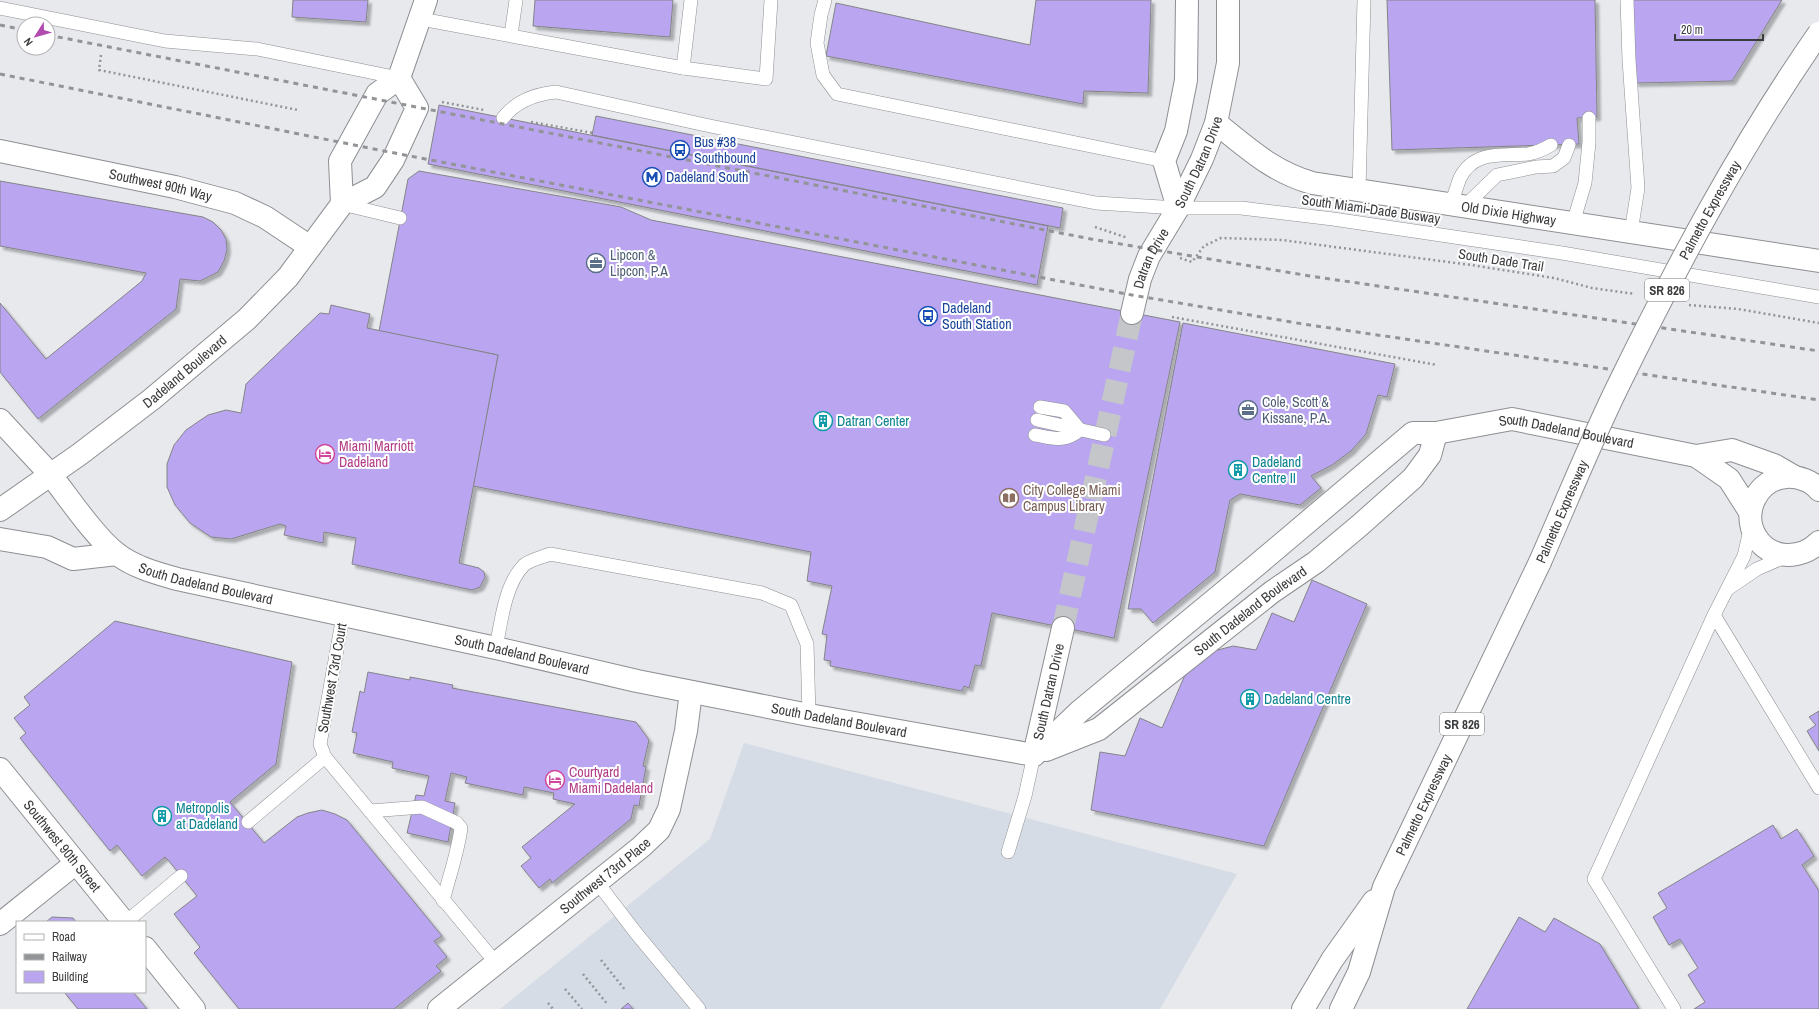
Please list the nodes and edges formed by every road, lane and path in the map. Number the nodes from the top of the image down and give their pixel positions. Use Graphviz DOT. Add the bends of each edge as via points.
graph roads {
  1 [pos="516,0"];
  2 [pos="691,0"];
  3 [pos="771,0"];
  4 [pos="826,0"];
  5 [pos="1187,0"];
  6 [pos="1228,0"];
  7 [pos="1364,0"];
  8 [pos="1627,0"];
  9 [pos="0,8"];
  10 [pos="423,10"];
  11 [pos="1819,33"];
  12 [pos="510,35"];
  13 [pos="101,55"];
  14 [pos="683,68"];
  15 [pos="399,78"];
  16 [pos="439,101"];
  17 [pos="298,110"];
  18 [pos="486,110"];
  19 [pos="503,118"];
  20 [pos="1589,118"];
  21 [pos="525,121"];
  22 [pos="1216,123"];
  23 [pos="593,134"];
  24 [pos="1551,145"];
  25 [pos="1568,145"];
  26 [pos="0,151"];
  27 [pos="1164,161"];
  28 [pos="1359,190"];
  29 [pos="342,204"];
  30 [pos="1458,205"];
  31 [pos="1178,208"];
  32 [pos="400,218"];
  33 [pos="1572,223"];
  34 [pos="1631,232"];
  35 [pos="310,247"];
  36 [pos="1187,261"];
  37 [pos="1819,261"];
  38 [pos="1642,296"];
  39 [pos="1819,297"];
  40 [pos="1685,304"];
  41 [pos="1132,313"];
  42 [pos="1172,317"];
  43 [pos="1819,323"];
  44 [pos="1437,365"];
  45 [pos="1040,407"];
  46 [pos="0,420"];
  47 [pos="1037,420"];
  48 [pos="1080,430"];
  49 [pos="1436,433"];
  50 [pos="1035,435"];
  51 [pos="1104,435"];
  52 [pos="1696,456"];
  53 [pos="50,474"];
  54 [pos="1793,476"];
  55 [pos="1818,489"];
  56 [pos="0,510"];
  57 [pos="1751,519"];
  58 [pos="1293,535"];
  59 [pos="0,539"];
  60 [pos="1819,542"];
  61 [pos="117,554"];
  62 [pos="1788,556"];
  63 [pos="1316,562"];
  64 [pos="1729,588"];
  65 [pos="1714,615"];
  66 [pos="343,616"];
  67 [pos="1063,628"];
  68 [pos="496,648"];
  69 [pos="691,692"];
  70 [pos="809,715"];
  71 [pos="1034,755"];
  72 [pos="325,757"];
  73 [pos="0,769"];
  74 [pos="1819,788"];
  75 [pos="370,811"];
  76 [pos="248,822"];
  77 [pos="1008,852"];
  78 [pos="76,863"];
  79 [pos="181,876"];
  80 [pos="597,882"];
  81 [pos="1384,887"];
  82 [pos="443,901"];
  83 [pos="124,921"];
  84 [pos="126,921"];
  85 [pos="0,924"];
  86 [pos="146,949"];
  87 [pos="601,960"];
  88 [pos="496,963"];
  89 [pos="583,974"];
  90 [pos="565,988"];
  91 [pos="626,991"];
  92 [pos="548,1003"];
  93 [pos="608,1005"];
  94 [pos="194,1009"];
  95 [pos="439,1009"];
  96 [pos="552,1009"];
  97 [pos="582,1009"];
  98 [pos="699,1009"];
  99 [pos="1303,1009"];
  100 [pos="1341,1009"];
  101 [pos="1674,1009"];
  1 -- 12 [label="lane"];
  2 -- 14 [label="lane"];
  3 -- 14 [label="lane" via="766,79"];
  4 -- 27 [label="lane" via="817,43 823,75 837,94"];
  5 -- 27 [label="main road, South Datran Drive" via="1186,80 1176,131"];
  6 -- 22 [label="main road, South Datran Drive" via="1228,63"];
  7 -- 28 [label="lane"];
  8 -- 34 [label="lane" via="1638,188"];
  9 -- 15 [label="lane" via="165,41 258,49"];
  10 -- 12 [label="lane"];
  10 -- 15 [label="main road"];
  11 -- 81 [label="main road, Palmetto Expressway / SR 826, bridge" via="1771,104 1720,190 1615,391 1540,562"];
  12 -- 14 [label="lane"];
  13 -- 17 [label="path" via="99,70"];
  15 -- 29 [label="main road" via="377,94 340,161"];
  15 -- 29 [label="main road, Dadeland Boulevard" via="417,108 409,128 393,160 375,187"];
  16 -- 18 [label="path"];
  19 -- 31 [label="lane, South Miami-Dade Busway" via="532,96 556,92 710,126 1096,203"];
  20 -- 33 [label="lane" via="1585,183"];
  21 -- 23 [label="path"];
  22 -- 28 [label="main road, Old Dixie Highway" via="1272,167 1292,177"];
  22 -- 31 [label="main road, South Datran Drive"];
  24 -- 30 [label="lane" via="1530,154 1483,156 1470,164 1461,177"];
  25 -- 30 [label="lane" via="1564,158 1553,166 1497,175"];
  26 -- 35 [label="main road, Southwest 90th Way" via="175,186 235,203 265,217"];
  27 -- 31 [label="main road, South Datran Drive"];
  28 -- 30 [label="main road, Old Dixie Highway"];
  29 -- 32 [label="lane"];
  29 -- 35 [label="main road, Dadeland Boulevard"];
  30 -- 33 [label="main road, Old Dixie Highway"];
  31 -- 39 [label="lane, South Miami-Dade Busway" via="1242,208 1333,219 1562,253"];
  31 -- 41 [label="main road, Datran Drive" via="1149,256 1140,279"];
  33 -- 34 [label="main road, Old Dixie Highway"];
  34 -- 37 [label="main road, Old Dixie Highway"];
  35 -- 53 [label="main road, Dadeland Boulevard" via="276,289 221,342 152,399"];
  36 -- 38 [label="path, South Dade Trail" via="1192,262 1204,246 1221,238 1282,240 1471,265 1554,278 1592,288"];
  40 -- 43 [label="path" via="1738,309"];
  42 -- 44 [label="path"];
  45 -- 48 [label="lane" via="1064,411"];
  46 -- 53 [label="main road, South Dadeland Boulevard"];
  47 -- 48 [label="lane"];
  48 -- 50 [label="lane" via="1072,437 1062,439"];
  48 -- 51 [label="lane"];
  49 -- 52 [label="main road, South Dadeland Boulevard" via="1512,419"];
  49 -- 58 [label="main road, South Dadeland Boulevard" via="1412,433"];
  49 -- 63 [label="main road, South Dadeland Boulevard" via="1430,455 1413,478"];
  52 -- 54 [label="main road, South Dadeland Boulevard" via="1732,450 1774,465"];
  52 -- 57 [label="main road, South Dadeland Boulevard" via="1729,479"];
  53 -- 56 [label="main road, Dadeland Boulevard"];
  53 -- 61 [label="main road, South Dadeland Boulevard" via="98,535"];
  54 -- 55 [label="main road, South Dadeland Boulevard" via="1806,480"];
  54 -- 57 [label="main road" via="1769,482 1760,490 1753,501"];
  57 -- 62 [label="main road, South Dadeland Boulevard" via="1756,536 1764,546 1775,553"];
  57 -- 64 [label="lane" via="1744,556"];
  58 -- 63 [label="main road"];
  58 -- 71 [label="main road, South Dadeland Boulevard" via="1080,711"];
  59 -- 61 [label="main road" via="47,547 73,559"];
  60 -- 62 [label="main road" via="1801,554"];
  61 -- 66 [label="main road, South Dadeland Boulevard" via="137,565 177,578"];
  62 -- 64 [label="lane" via="1757,569"];
  63 -- 71 [label="main road, South Dadeland Boulevard" via="1272,592 1099,729"];
  64 -- 65 [label="lane"];
  65 -- 74 [label="lane"];
  65 -- 101 [label="lane" via="1594,879"];
  66 -- 68 [label="main road, South Dadeland Boulevard"];
  66 -- 72 [label="lane, Southwest 73rd Court" via="320,744"];
  67 -- 71 [label="main road, South Datran Drive"];
  68 -- 69 [label="main road, South Dadeland Boulevard"];
  68 -- 70 [label="lane" via="504,605 514,580 525,564 550,554 762,593 791,605 807,644"];
  69 -- 70 [label="main road, South Dadeland Boulevard"];
  69 -- 80 [label="main road, Southwest 73rd Place" via="686,731 665,820 651,839"];
  70 -- 71 [label="main road, South Dadeland Boulevard"];
  71 -- 77 [label="lane"];
  72 -- 75 [label="lane"];
  72 -- 76 [label="lane"];
  73 -- 78 [label="main road, Southwest 90th Street"];
  75 -- 82 [label="lane"];
  75 -- 82 [label="lane" via="422,807 457,823 461,828 459,843"];
  78 -- 83 [label="main road, Southwest 90th Street"];
  78 -- 85 [label="main road"];
  79 -- 84 [label="lane"];
  80 -- 88 [label="main road, Southwest 73rd Place"];
  80 -- 98 [label="lane"];
  81 -- 99 [label="main road" via="1332,960"];
  81 -- 100 [label="main road, Palmetto Expressway / SR 826" via="1359,972"];
  82 -- 88 [label="lane"];
  86 -- 94 [label="main road"];
  87 -- 91 [label="path"];
  88 -- 95 [label="main road, Southwest 73rd Place"];
  89 -- 93 [label="path"];
  90 -- 97 [label="path"];
  92 -- 96 [label="path"];
}
